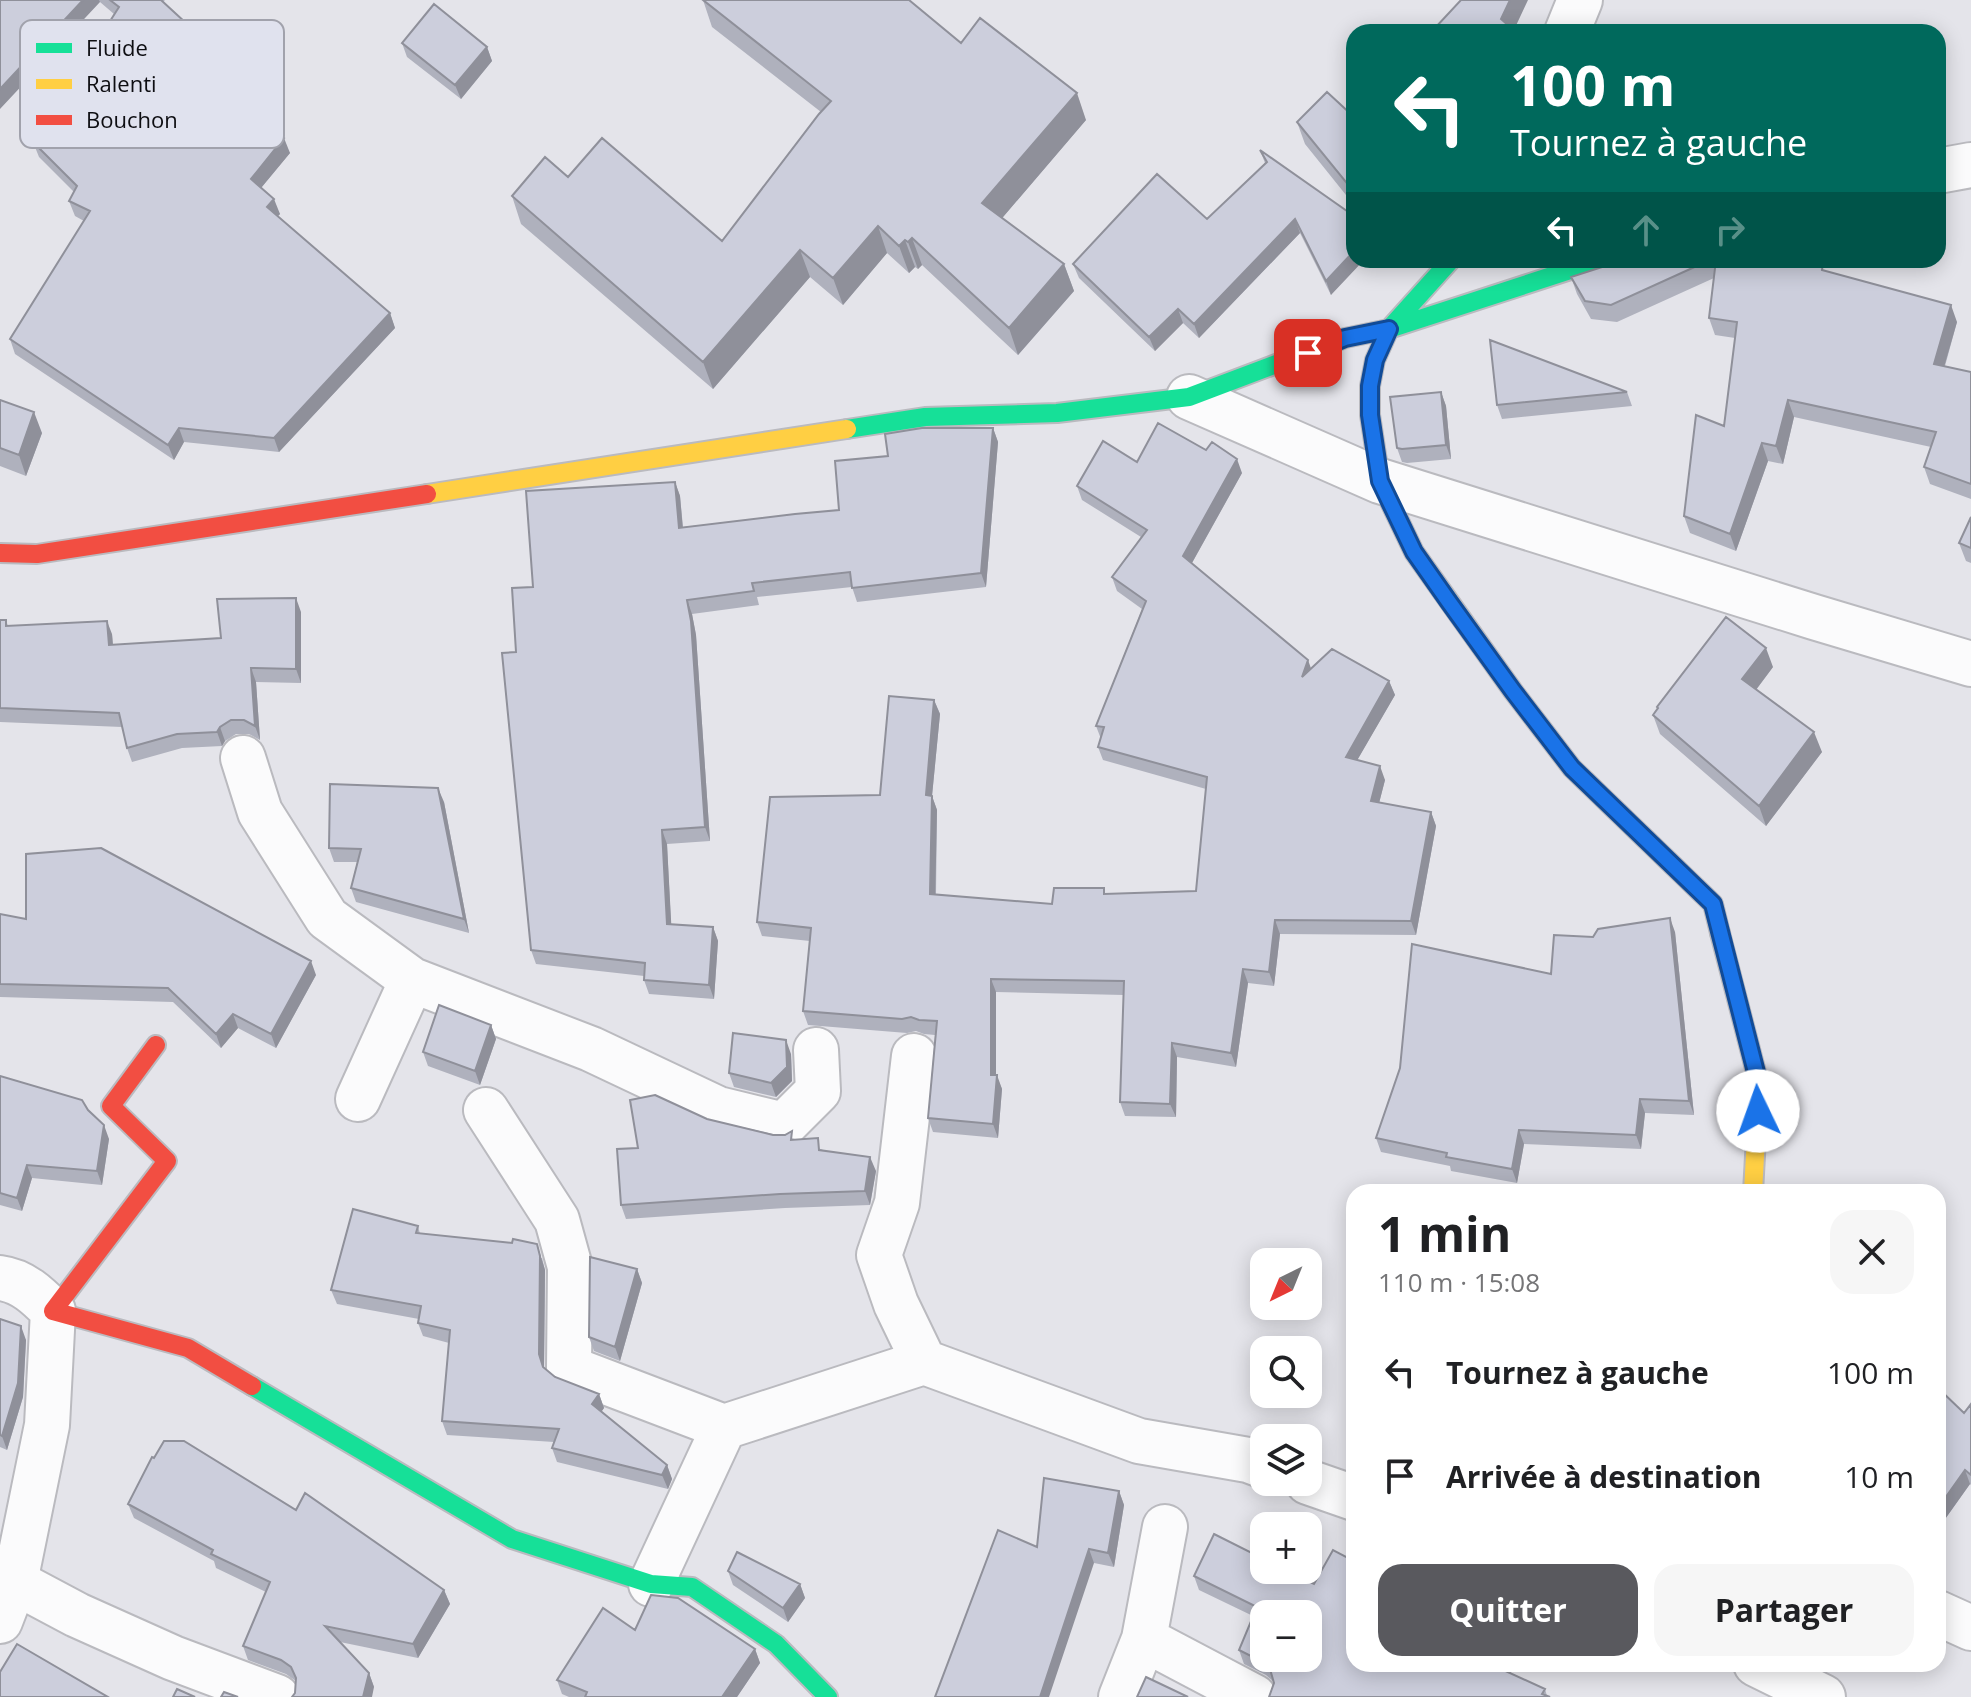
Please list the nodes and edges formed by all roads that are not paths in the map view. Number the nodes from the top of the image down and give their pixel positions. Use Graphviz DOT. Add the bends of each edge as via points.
graph roads {
  1 [pos="1580,0"];
  2 [pos="1570,24"];
  3 [pos="1971,165"];
  4 [pos="1946,170"];
  5 [pos="1444,268"];
  6 [pos="1576,268"];
  7 [pos="1389,329"];
  8 [pos="1189,397"];
  9 [pos="1380,481"];
  10 [pos="0,553"];
  11 [pos="1971,664"];
  12 [pos="243,758"];
  13 [pos="412,980"];
  14 [pos="156,1045"];
  15 [pos="816,1050"];
  16 [pos="914,1056"];
  17 [pos="358,1099"];
  18 [pos="486,1110"];
  19 [pos="1753,1184"];
  20 [pos="0,1278"];
  21 [pos="53,1311"];
  22 [pos="924,1362"];
  23 [pos="724,1427"];
  24 [pos="1250,1461"];
  25 [pos="1322,1487"];
  26 [pos="1346,1495"];
  27 [pos="1165,1527"];
  28 [pos="651,1584"];
  29 [pos="7,1602"];
  30 [pos="1946,1617"];
  31 [pos="1971,1628"];
  32 [pos="1144,1639"];
  33 [pos="1772,1672"];
  34 [pos="277,1697"];
  35 [pos="828,1697"];
  36 [pos="1121,1697"];
  37 [pos="1254,1697"];
  38 [pos="1823,1697"];
  1 -- 2 [label="street"];
  3 -- 4 [label="street"];
  5 -- 7 [label="street"];
  6 -- 7 [label="street"];
  7 -- 8 [label="street" via="1345,338"];
  7 -- 9 [label="street" via="1370,386"];
  8 -- 9 [label="street"];
  8 -- 10 [label="street" via="1057,413 925,417 37,554"];
  9 -- 11 [label="street"];
  9 -- 19 [label="street" via="1414,552 1572,768 1713,904 1759,1084"];
  12 -- 13 [label="street" via="260,812 327,918"];
  13 -- 15 [label="street" via="591,1049 718,1109 784,1125 818,1091"];
  13 -- 17 [label="street"];
  14 -- 21 [label="street" via="111,1106 167,1161"];
  16 -- 22 [label="street" via="897,1203 879,1255"];
  18 -- 23 [label="street" via="557,1220 570,1267 569,1368"];
  20 -- 21 [label="street" via="32,1290"];
  21 -- 28 [label="street" via="188,1348 512,1539"];
  21 -- 29 [label="street" via="47,1425"];
  22 -- 23 [label="street"];
  22 -- 24 [label="street" via="1139,1441"];
  23 -- 28 [label="street"];
  25 -- 26 [label="street"];
  27 -- 32 [label="street"];
  28 -- 35 [label="street" via="692,1587 776,1644"];
  29 -- 34 [label="street" via="77,1615"];
  30 -- 31 [label="street"];
  32 -- 36 [label="street"];
  32 -- 37 [label="street"];
  33 -- 38 [label="street"];
}
